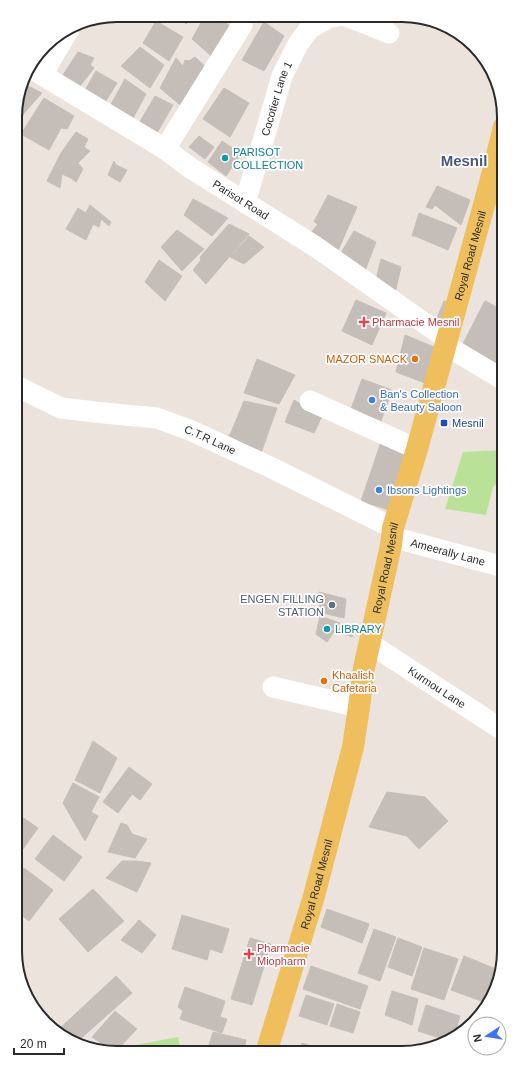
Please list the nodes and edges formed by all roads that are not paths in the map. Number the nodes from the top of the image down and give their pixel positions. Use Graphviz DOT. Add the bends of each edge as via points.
graph roads {
  1 [pos="238,22"];
  2 [pos="320,22"];
  3 [pos="362,22"];
  4 [pos="389,33"];
  5 [pos="57,44"];
  6 [pos="36,71"];
  7 [pos="164,149"];
  8 [pos="497,187"];
  9 [pos="245,203"];
  10 [pos="446,342"];
  11 [pos="497,375"];
  12 [pos="22,389"];
  13 [pos="310,401"];
  14 [pos="417,449"];
  15 [pos="393,533"];
  16 [pos="497,565"];
  17 [pos="369,644"];
  18 [pos="273,687"];
  19 [pos="360,708"];
  20 [pos="497,726"];
  21 [pos="267,1046"];
  1 -- 7 [label="street"];
  2 -- 9 [label="street, Cocotier Lane 1" via="310,28 298,44 282,76"];
  3 -- 4 [label="street"];
  5 -- 6 [label="street"];
  6 -- 7 [label="street, Parisot Road"];
  7 -- 9 [label="street, Parisot Road"];
  8 -- 10 [label="main road, Royal Road Mesnil"];
  9 -- 10 [label="street, Parisot Road" via="316,247"];
  10 -- 11 [label="street, Parisot Road"];
  10 -- 14 [label="main road, Royal Road Mesnil"];
  12 -- 15 [label="street, C.T.R Lane" via="61,408 157,418 192,431 272,468"];
  13 -- 14 [label="street"];
  14 -- 15 [label="main road, Royal Road Mesnil"];
  15 -- 16 [label="street, Ameerally Lane"];
  15 -- 17 [label="main road, Royal Road Mesnil"];
  17 -- 19 [label="main road, Royal Road Mesnil"];
  17 -- 20 [label="street, Kurmou Lane"];
  18 -- 19 [label="street"];
  19 -- 21 [label="main road, Royal Road Mesnil" via="352,751 314,896"];
}
